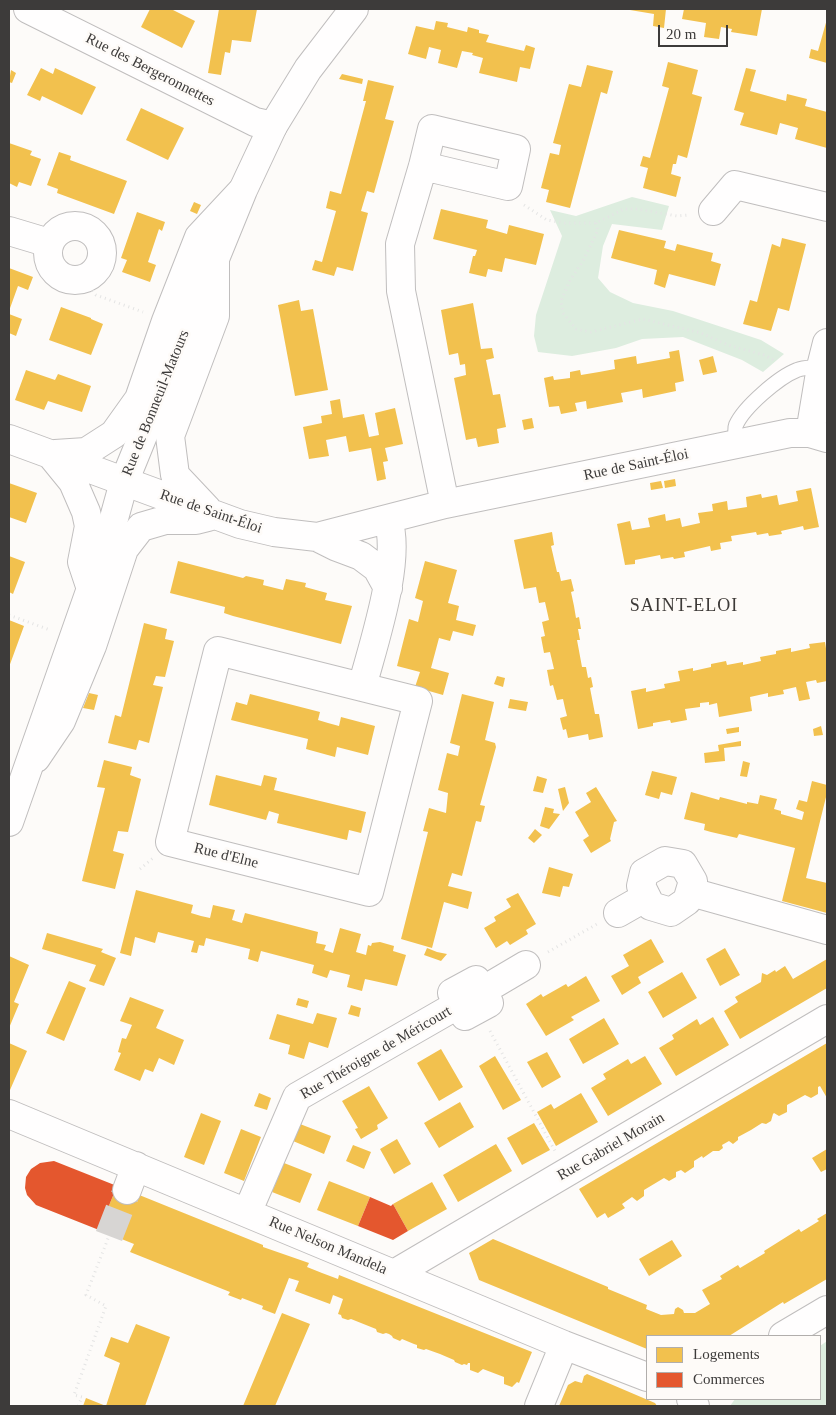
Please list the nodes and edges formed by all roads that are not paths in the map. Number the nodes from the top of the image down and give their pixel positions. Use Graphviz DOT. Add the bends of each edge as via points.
graph roads {
  1 [pos="28,9"];
  2 [pos="354,9"];
  3 [pos="274,126"];
  4 [pos="423,166"];
  5 [pos="242,190"];
  6 [pos="827,207"];
  7 [pos="701,213"];
  8 [pos="9,231"];
  9 [pos="49,243"];
  10 [pos="215,260"];
  11 [pos="824,355"];
  12 [pos="818,436"];
  13 [pos="9,439"];
  14 [pos="736,444"];
  15 [pos="51,455"];
  16 [pos="124,482"];
  17 [pos="445,504"];
  18 [pos="214,515"];
  19 [pos="388,520"];
  20 [pos="317,537"];
  21 [pos="388,588"];
  22 [pos="91,590"];
  23 [pos="362,687"];
  24 [pos="27,772"];
  25 [pos="9,822"];
  26 [pos="691,892"];
  27 [pos="646,897"];
  28 [pos="618,913"];
  29 [pos="827,930"];
  30 [pos="526,965"];
  31 [pos="827,1019"];
  32 [pos="9,1114"];
  33 [pos="247,1213"];
  34 [pos="394,1274"];
  35 [pos="827,1310"];
  36 [pos="784,1335"];
  37 [pos="564,1346"];
  38 [pos="646,1377"];
  39 [pos="539,1406"];
  1 -- 3 [label="street, Rue des Bergeronnettes" via="256,122"];
  2 -- 3 [label="street, Rue de Bonneuil-Matours" via="308,69"];
  3 -- 5 [label="street, Rue de Bonneuil-Matours"];
  4 -- 4 [label="street" via="508,186 516,149 432,129"];
  4 -- 17 [label="street" via="400,244 401,291"];
  5 -- 10 [label="street, Rue de Bonneuil-Matours"];
  5 -- 15 [label="street" via="199,238 139,399 114,434 86,452"];
  6 -- 7 [label="street" via="735,185"];
  8 -- 9 [label="street"];
  9 -- 9 [label="street" via="61,230 79,226 95,234 100,242 101,260 91,275 83,279 66,279 58,275 48,261"];
  10 -- 16 [label="street, Rue de Bonneuil-Matours"];
  10 -- 18 [label="street" via="215,316 170,436 176,476"];
  11 -- 12 [label="street"];
  11 -- 14 [label="lane" via="769,387 736,426"];
  12 -- 14 [label="street, Rue de Saint-Éloi" via="790,433"];
  13 -- 15 [label="street, Rue de Saint-Éloi"];
  14 -- 17 [label="street, Rue de Saint-Éloi"];
  15 -- 16 [label="street, Rue de Saint-Éloi"];
  15 -- 22 [label="street" via="73,482 86,512 89,526 82,562"];
  16 -- 18 [label="street, Rue de Saint-Éloi"];
  16 -- 22 [label="street, Rue de Bonneuil-Matours"];
  17 -- 19 [label="street, Rue de Saint-Éloi"];
  18 -- 20 [label="street, Rue de Saint-Éloi" via="274,532"];
  18 -- 24 [label="street" via="196,520 165,520 141,527 124,549 92,646 61,721"];
  19 -- 20 [label="street, Rue de Saint-Éloi"];
  19 -- 21 [label="street" via="392,531"];
  20 -- 21 [label="street" via="361,556 377,568"];
  21 -- 23 [label="street"];
  22 -- 24 [label="street, Rue de Bonneuil-Matours"];
  23 -- 23 [label="street, Rue d'Elne" via="218,651 170,842 370,892 418,701"];
  24 -- 25 [label="street, Rue de Bonneuil-Matours"];
  26 -- 27 [label="street" via="687,901 671,912 651,906"];
  26 -- 27 [label="street" via="694,881 683,864 665,860 644,873 641,886"];
  26 -- 29 [label="street"];
  27 -- 28 [label="street"];
  30 -- 33 [label="street, Rue Théroigne de Méricourt" via="473,1002 297,1097"];
  31 -- 34 [label="street, Rue Gabriel Morain"];
  32 -- 33 [label="street, Rue Nelson Mandela" via="131,1178"];
  33 -- 34 [label="street, Rue Nelson Mandela"];
  34 -- 37 [label="street, Rue Nelson Mandela"];
  35 -- 36 [label="street"];
  37 -- 38 [label="street, Rue Nelson Mandela"];
  37 -- 39 [label="street"];
}
